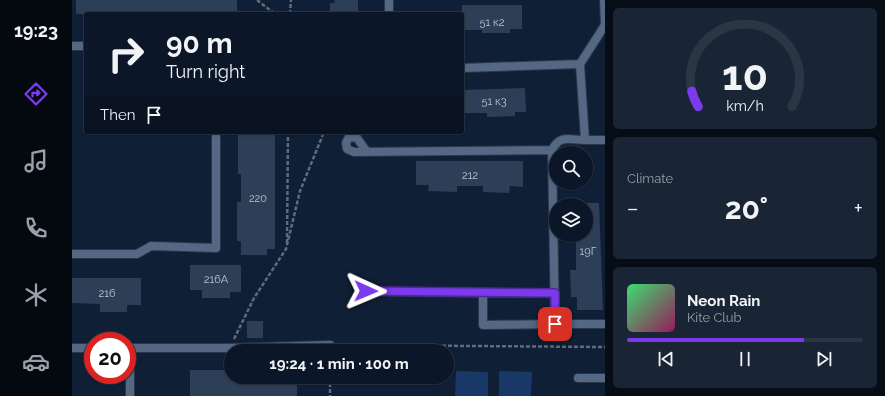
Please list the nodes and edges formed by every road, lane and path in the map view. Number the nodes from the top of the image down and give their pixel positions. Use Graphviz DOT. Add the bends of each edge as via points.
graph roads {
  1 [pos="257,0"];
  2 [pos="291,0"];
  3 [pos="389,0"];
  4 [pos="604,0"];
  5 [pos="272,12"];
  6 [pos="290,12"];
  7 [pos="389,12"];
  8 [pos="605,25"];
  9 [pos="72,46"];
  10 [pos="84,46"];
  11 [pos="580,64"];
  12 [pos="464,68"];
  13 [pos="216,134"];
  14 [pos="288,134"];
  15 [pos="323,134"];
  16 [pos="585,140"];
  17 [pos="605,140"];
  18 [pos="554,146"];
  19 [pos="549,150"];
  20 [pos="367,152"];
  21 [pos="553,190"];
  22 [pos="286,249"];
  23 [pos="72,254"];
  24 [pos="366,291"];
  25 [pos="483,292"];
  26 [pos="555,293"];
  27 [pos="555,324"];
  28 [pos="605,324"];
  29 [pos="230,344"];
  30 [pos="454,346"];
  31 [pos="605,347"];
  32 [pos="72,348"];
  33 [pos="84,348"];
  34 [pos="136,348"];
  35 [pos="224,348"];
  36 [pos="578,378"];
  37 [pos="605,378"];
  38 [pos="130,384"];
  39 [pos="330,384"];
  40 [pos="130,396"];
  41 [pos="330,396"];
  1 -- 5 [label="path"];
  2 -- 6 [label="path"];
  3 -- 7 [label="lane"];
  4 -- 8 [label="lane"];
  8 -- 11 [label="lane"];
  9 -- 10 [label="lane"];
  11 -- 12 [label="lane"];
  11 -- 16 [label="lane"];
  13 -- 23 [label="lane" via="216,248 151,246 137,254"];
  14 -- 22 [label="path"];
  15 -- 22 [label="path" via="300,191"];
  16 -- 17 [label="lane"];
  16 -- 18 [label="lane" via="561,139"];
  19 -- 20 [label="lane"];
  21 -- 26 [label="lane"];
  22 -- 29 [label="path" via="254,298"];
  24 -- 25 [label="lane"];
  25 -- 26 [label="lane"];
  25 -- 27 [label="lane" via="483,325"];
  26 -- 27 [label="lane"];
  27 -- 28 [label="lane"];
  30 -- 31 [label="path"];
  32 -- 33 [label="lane"];
  34 -- 35 [label="lane"];
  36 -- 37 [label="lane"];
  38 -- 40 [label="lane"];
  39 -- 41 [label="path"];
}
